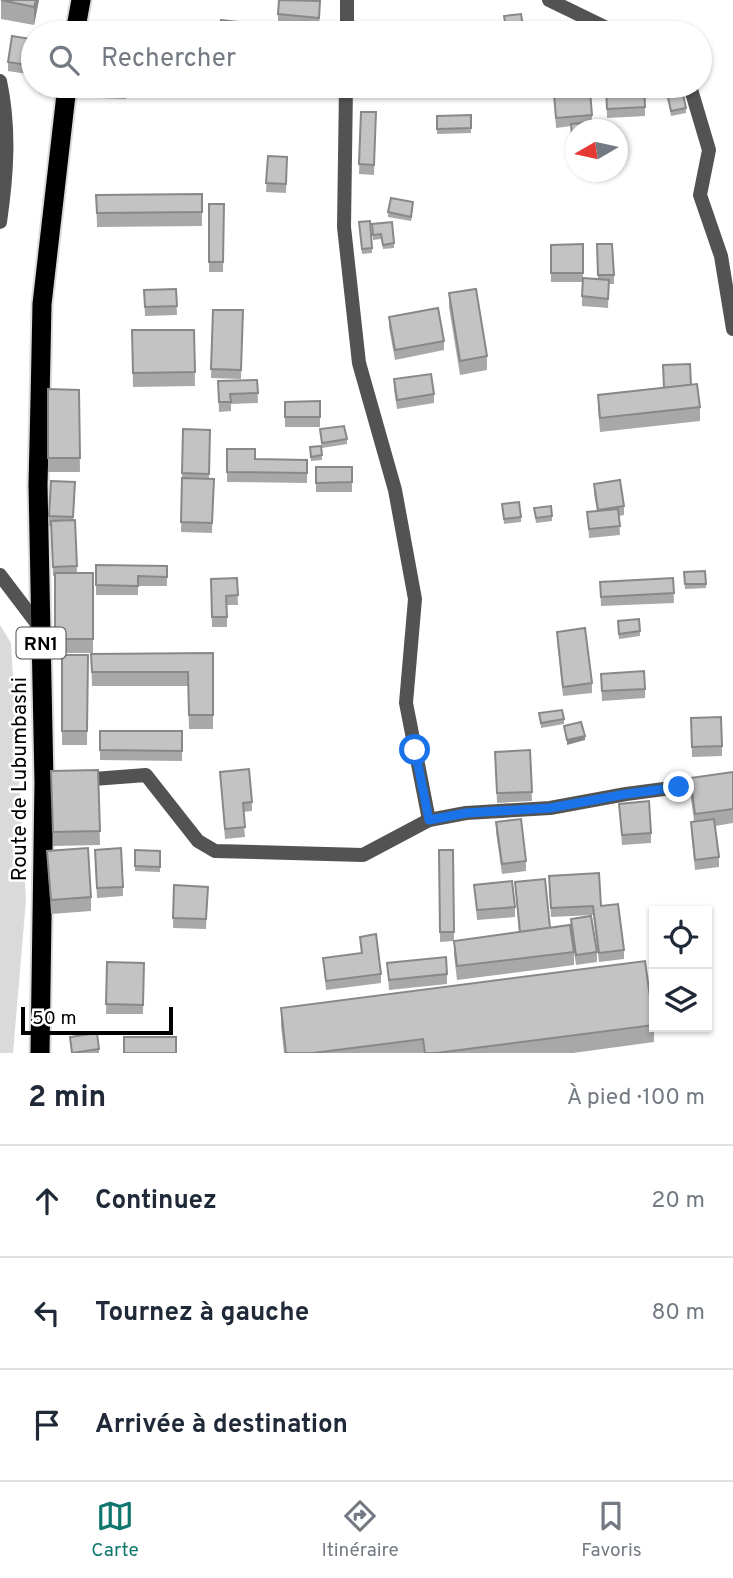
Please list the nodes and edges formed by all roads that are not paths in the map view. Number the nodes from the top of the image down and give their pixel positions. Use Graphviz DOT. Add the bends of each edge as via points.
graph roads {
  1 [pos="81,0"];
  2 [pos="347,0"];
  3 [pos="549,0"];
  4 [pos="77,21"];
  5 [pos="347,21"];
  6 [pos="592,21"];
  7 [pos="0,81"];
  8 [pos="66,98"];
  9 [pos="346,98"];
  10 [pos="694,98"];
  11 [pos="0,222"];
  12 [pos="733,329"];
  13 [pos="0,575"];
  14 [pos="41,629"];
  15 [pos="733,780"];
  16 [pos="57,781"];
  17 [pos="429,820"];
  18 [pos="40,1053"];
  1 -- 4 [label="highway"];
  2 -- 5 [label="street"];
  3 -- 6 [label="street"];
  7 -- 11 [label="street" via="8,144"];
  8 -- 14 [label="highway, Route de Lubumbashi / RN1" via="42,304"];
  9 -- 17 [label="street" via="344,228 359,363 395,490 415,598 406,704"];
  10 -- 12 [label="street" via="709,150 699,195 721,256"];
  13 -- 14 [label="street"];
  14 -- 16 [label="highway, Route de Lubumbashi / RN1"];
  15 -- 17 [label="street" via="550,808"];
  16 -- 17 [label="street" via="146,775 198,841 215,852 363,855"];
  16 -- 18 [label="highway, Route de Lubumbashi / RN1"];
}
